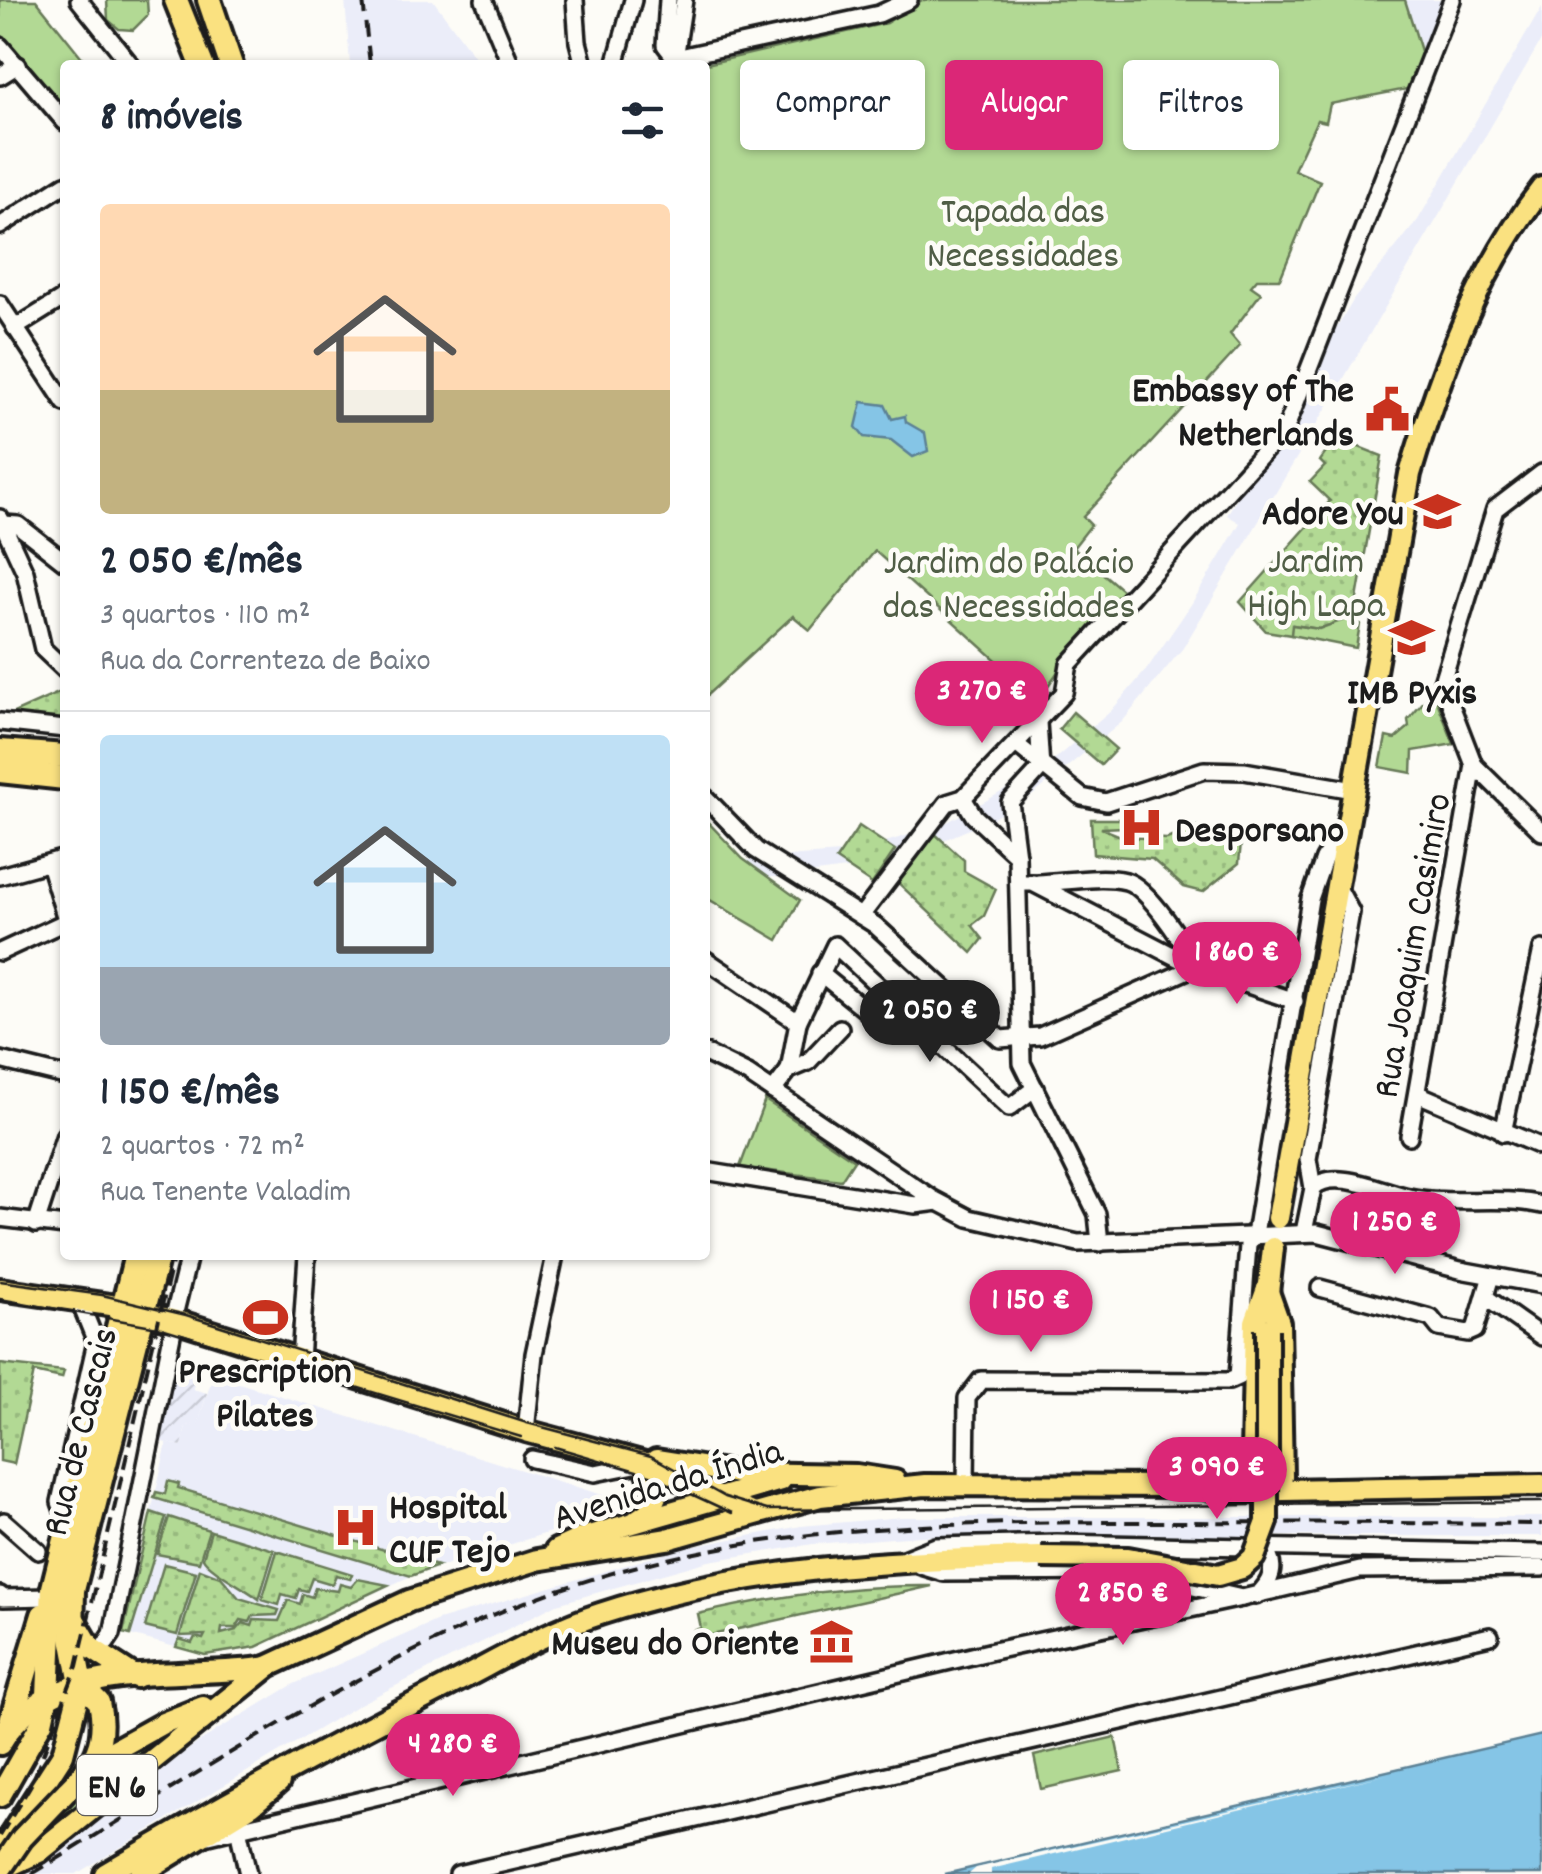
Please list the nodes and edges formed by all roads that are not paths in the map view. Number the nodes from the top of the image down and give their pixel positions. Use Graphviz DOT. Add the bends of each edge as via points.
graph roads {
  1 [pos="79,0"];
  2 [pos="176,0"];
  3 [pos="208,0"];
  4 [pos="484,0"];
  5 [pos="576,0"];
  6 [pos="632,0"];
  7 [pos="668,0"];
  8 [pos="684,0"];
  9 [pos="908,0"];
  10 [pos="1452,0"];
  11 [pos="0,46"];
  12 [pos="126,60"];
  13 [pos="200,60"];
  14 [pos="229,60"];
  15 [pos="509,60"];
  16 [pos="583,60"];
  17 [pos="616,60"];
  18 [pos="673,60"];
  19 [pos="674,60"];
  20 [pos="682,60"];
  21 [pos="18,65"];
  22 [pos="0,76"];
  23 [pos="60,116"];
  24 [pos="60,187"];
  25 [pos="1542,188"];
  26 [pos="0,226"];
  27 [pos="60,300"];
  28 [pos="0,304"];
  29 [pos="15,328"];
  30 [pos="60,396"];
  31 [pos="1542,473"];
  32 [pos="2,521"];
  33 [pos="60,558"];
  34 [pos="60,665"];
  35 [pos="2,718"];
  36 [pos="1038,722"];
  37 [pos="60,728"];
  38 [pos="1012,747"];
  39 [pos="0,751"];
  40 [pos="60,756"];
  41 [pos="1474,764"];
  42 [pos="0,771"];
  43 [pos="1038,771"];
  44 [pos="60,777"];
  45 [pos="1354,790"];
  46 [pos="963,798"];
  47 [pos="710,802"];
  48 [pos="1010,802"];
  49 [pos="1348,820"];
  50 [pos="986,827"];
  51 [pos="1542,832"];
  52 [pos="1018,856"];
  53 [pos="51,862"];
  54 [pos="0,864"];
  55 [pos="0,876"];
  56 [pos="1026,883"];
  57 [pos="1338,886"];
  58 [pos="60,899"];
  59 [pos="860,916"];
  60 [pos="60,922"];
  61 [pos="1542,948"];
  62 [pos="0,952"];
  63 [pos="710,963"];
  64 [pos="1196,968"];
  65 [pos="820,973"];
  66 [pos="1538,994"];
  67 [pos="1295,1002"];
  68 [pos="874,1017"];
  69 [pos="798,1022"];
  70 [pos="840,1028"];
  71 [pos="1020,1040"];
  72 [pos="710,1057"];
  73 [pos="0,1060"];
  74 [pos="789,1070"];
  75 [pos="60,1075"];
  76 [pos="766,1086"];
  77 [pos="1035,1088"];
  78 [pos="1418,1094"];
  79 [pos="1503,1133"];
  80 [pos="1409,1136"];
  81 [pos="1542,1146"];
  82 [pos="60,1150"];
  83 [pos="710,1173"];
  84 [pos="1313,1188"];
  85 [pos="938,1202"];
  86 [pos="1542,1204"];
  87 [pos="0,1218"];
  88 [pos="36,1224"];
  89 [pos="60,1226"];
  90 [pos="1292,1227"];
  91 [pos="1256,1234"];
  92 [pos="1100,1242"];
  93 [pos="1273,1248"];
  94 [pos="136,1260"];
  95 [pos="156,1260"];
  96 [pos="188,1260"];
  97 [pos="307,1260"];
  98 [pos="554,1260"];
  99 [pos="1491,1276"];
  100 [pos="1542,1286"];
  101 [pos="1320,1288"];
  102 [pos="0,1289"];
  103 [pos="1267,1289"];
  104 [pos="1486,1297"];
  105 [pos="80,1300"];
  106 [pos="134,1311"];
  107 [pos="172,1328"];
  108 [pos="1542,1338"];
  109 [pos="300,1360"];
  110 [pos="526,1431"];
  111 [pos="624,1457"];
  112 [pos="532,1459"];
  113 [pos="645,1463"];
  114 [pos="818,1475"];
  115 [pos="1282,1477"];
  116 [pos="1239,1484"];
  117 [pos="1404,1484"];
  118 [pos="924,1485"];
  119 [pos="966,1485"];
  120 [pos="1542,1485"];
  121 [pos="716,1500"];
  122 [pos="754,1514"];
  123 [pos="4,1521"];
  124 [pos="68,1524"];
  125 [pos="626,1526"];
  126 [pos="1263,1549"];
  127 [pos="38,1552"];
  128 [pos="1542,1553"];
  129 [pos="536,1560"];
  130 [pos="903,1560"];
  131 [pos="1454,1561"];
  132 [pos="1542,1568"];
  133 [pos="51,1592"];
  134 [pos="0,1594"];
  135 [pos="1249,1597"];
  136 [pos="72,1616"];
  137 [pos="1490,1636"];
  138 [pos="106,1644"];
  139 [pos="268,1666"];
  140 [pos="136,1678"];
  141 [pos="81,1684"];
  142 [pos="48,1695"];
  143 [pos="232,1696"];
  144 [pos="5,1735"];
  145 [pos="93,1762"];
  146 [pos="292,1771"];
  147 [pos="0,1796"];
  148 [pos="238,1829"];
  149 [pos="195,1839"];
  150 [pos="0,1852"];
  151 [pos="0,1870"];
  152 [pos="105,1874"];
  153 [pos="140,1874"];
  154 [pos="248,1874"];
  155 [pos="458,1874"];
  1 -- 12 [label="street"];
  2 -- 13 [label="highway"];
  3 -- 14 [label="highway"];
  4 -- 15 [label="street"];
  5 -- 16 [label="street"];
  6 -- 17 [label="street"];
  7 -- 18 [label="street" via="664,45"];
  8 -- 19 [label="street"];
  9 -- 20 [label="street" via="878,14"];
  10 -- 36 [label="street" via="1286,428 1069,664 1064,693"];
  11 -- 21 [label="street"];
  21 -- 22 [label="street"];
  21 -- 23 [label="street"];
  24 -- 26 [label="street"];
  25 -- 45 [label="main road" via="1467,314 1435,390 1410,474"];
  27 -- 29 [label="street"];
  28 -- 29 [label="street"];
  29 -- 30 [label="street"];
  31 -- 41 [label="street" via="1495,509 1442,682"];
  32 -- 33 [label="street"];
  32 -- 34 [label="street" via="25,572 43,649"];
  35 -- 37 [label="street"];
  36 -- 38 [label="street"];
  36 -- 43 [label="street"];
  38 -- 43 [label="street"];
  38 -- 46 [label="street"];
  39 -- 40 [label="highway"];
  41 -- 51 [label="street"];
  41 -- 78 [label="street, Rua Joaquim Casimiro"];
  42 -- 44 [label="highway"];
  43 -- 45 [label="street" via="1082,798 1106,802 1204,770 1244,770"];
  43 -- 48 [label="street"];
  45 -- 49 [label="main road"];
  46 -- 50 [label="street"];
  46 -- 59 [label="street" via="947,803"];
  47 -- 59 [label="street" via="756,850"];
  48 -- 50 [label="street"];
  48 -- 52 [label="street"];
  49 -- 57 [label="main road"];
  49 -- 67 [label="street" via="1315,880"];
  50 -- 52 [label="street"];
  52 -- 56 [label="street"];
  53 -- 54 [label="street"];
  53 -- 55 [label="street"];
  53 -- 58 [label="street"];
  56 -- 64 [label="street"];
  56 -- 64 [label="street" via="1121,880 1136,886"];
  56 -- 71 [label="street"];
  57 -- 84 [label="street" via="1351,912 1308,1159"];
  57 -- 90 [label="main road"];
  59 -- 71 [label="street" via="993,1035"];
  60 -- 62 [label="street"];
  61 -- 66 [label="street"];
  63 -- 69 [label="street"];
  64 -- 67 [label="street"];
  64 -- 71 [label="street"];
  65 -- 68 [label="street"];
  65 -- 69 [label="street"];
  65 -- 77 [label="street" via="835,945 1009,1108"];
  66 -- 79 [label="street"];
  67 -- 91 [label="street"];
  69 -- 74 [label="street"];
  70 -- 74 [label="street" via="808,1062"];
  71 -- 77 [label="street"];
  72 -- 76 [label="street"];
  73 -- 75 [label="street"];
  74 -- 76 [label="street"];
  76 -- 85 [label="street"];
  77 -- 92 [label="street" via="1097,1214"];
  78 -- 79 [label="street"];
  78 -- 80 [label="street, Rua Joaquim Casimiro"];
  79 -- 81 [label="street"];
  82 -- 88 [label="street"];
  83 -- 85 [label="street" via="914,1206"];
  84 -- 86 [label="street" via="1331,1179 1423,1199"];
  84 -- 90 [label="street"];
  85 -- 92 [label="street" via="969,1218"];
  87 -- 88 [label="street"];
  88 -- 89 [label="street"];
  90 -- 91 [label="street"];
  90 -- 99 [label="street"];
  91 -- 92 [label="street"];
  91 -- 119 [label="street" via="1248,1245 1236,1379 981,1380 966,1404"];
  93 -- 103 [label="main road"];
  94 -- 106 [label="highway"];
  95 -- 106 [label="highway"];
  96 -- 107 [label="street"];
  97 -- 109 [label="street"];
  98 -- 110 [label="street"];
  99 -- 100 [label="street"];
  99 -- 104 [label="street"];
  101 -- 104 [label="street" via="1468,1333 1476,1330"];
  102 -- 105 [label="main road"];
  103 -- 115 [label="main road" via="1279,1323"];
  103 -- 116 [label="main road" via="1255,1322 1252,1452"];
  103 -- 130 [label="main road, bridge" via="1267,1522 1254,1558 1242,1568 1218,1575 1128,1558"];
  104 -- 108 [label="street"];
  105 -- 106 [label="main road"];
  105 -- 124 [label="street" via="96,1342 60,1502"];
  106 -- 107 [label="main road"];
  106 -- 124 [label="highway, Rua de Cascais"];
  106 -- 136 [label="highway, Rua de Cascais"];
  107 -- 109 [label="main road"];
  107 -- 138 [label="street"];
  109 -- 110 [label="main road"];
  110 -- 111 [label="main road"];
  111 -- 113 [label="main road"];
  111 -- 114 [label="main road" via="738,1473"];
  112 -- 113 [label="street" via="594,1474"];
  113 -- 121 [label="main road"];
  113 -- 125 [label="main road" via="656,1496 649,1512"];
  114 -- 118 [label="main road, EN 6"];
  114 -- 121 [label="main road, Avenida da Índia / EN 6"];
  115 -- 116 [label="main road"];
  115 -- 117 [label="main road"];
  116 -- 117 [label="main road"];
  116 -- 119 [label="main road"];
  117 -- 120 [label="main road"];
  118 -- 119 [label="main road"];
  118 -- 122 [label="main road, Avenida da Índia" via="820,1496"];
  121 -- 122 [label="main road"];
  121 -- 125 [label="main road, Avenida da Índia / EN 6"];
  122 -- 129 [label="main road, Avenida da Índia / EN 6" via="667,1539"];
  123 -- 127 [label="street"];
  124 -- 133 [label="highway, Rua de Cascais"];
  125 -- 129 [label="main road, Avenida da Índia / EN 6"];
  126 -- 130 [label="street" via="996,1544 936,1546"];
  126 -- 131 [label="street"];
  126 -- 135 [label="street" via="1272,1572 1266,1588"];
  128 -- 131 [label="street"];
  129 -- 139 [label="main road, Avenida da Índia / EN 6" via="409,1601"];
  130 -- 135 [label="street" via="944,1573 1127,1572"];
  130 -- 146 [label="main road" via="754,1576 598,1615 526,1646"];
  131 -- 132 [label="street"];
  131 -- 135 [label="street" via="1360,1570"];
  133 -- 134 [label="street"];
  133 -- 142 [label="highway, Rua de Cascais"];
  133 -- 144 [label="highway"];
  135 -- 148 [label="street"];
  136 -- 140 [label="main road" via="91,1648"];
  136 -- 141 [label="highway, Rua de Cascais"];
  137 -- 155 [label="street"];
  139 -- 140 [label="main road, Avenida da Índia / EN 6"];
  139 -- 143 [label="main road, Avenida da Índia / EN 6"];
  140 -- 141 [label="main road, Avenida da Índia / EN 6"];
  141 -- 142 [label="main road, Avenida da Índia / EN 6"];
  141 -- 145 [label="main road" via="99,1702 103,1720"];
  141 -- 150 [label="main road" via="64,1754"];
  142 -- 144 [label="main road, Avenida da Índia / EN 6"];
  142 -- 147 [label="main road" via="42,1722"];
  143 -- 145 [label="main road" via="163,1723"];
  143 -- 151 [label="main road, Avenida da Índia / EN 6" via="39,1852"];
  145 -- 151 [label="main road, bridge"];
  146 -- 149 [label="main road"];
  146 -- 152 [label="main road" via="244,1791"];
  148 -- 149 [label="street"];
  148 -- 154 [label="street"];
  149 -- 153 [label="main road"];
}
